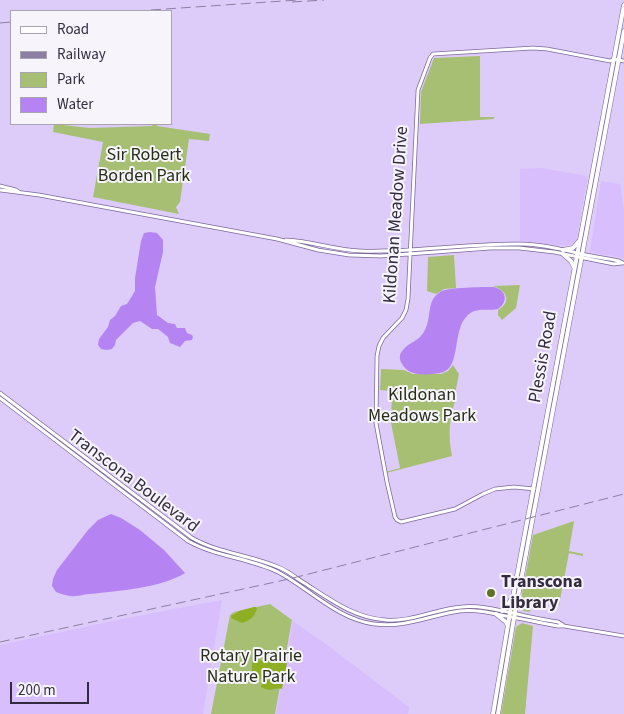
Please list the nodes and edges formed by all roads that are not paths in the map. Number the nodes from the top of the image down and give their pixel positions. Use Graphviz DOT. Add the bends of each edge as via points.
graph roads {
  1 [pos="624,5"];
  2 [pos="624,31"];
  3 [pos="624,61"];
  4 [pos="615,62"];
  5 [pos="624,65"];
  6 [pos="0,186"];
  7 [pos="0,190"];
  8 [pos="20,192"];
  9 [pos="277,239"];
  10 [pos="580,240"];
  11 [pos="410,250"];
  12 [pos="563,252"];
  13 [pos="410,254"];
  14 [pos="577,255"];
  15 [pos="582,256"];
  16 [pos="623,263"];
  17 [pos="574,270"];
  18 [pos="0,393"];
  19 [pos="0,398"];
  20 [pos="536,490"];
  21 [pos="513,596"];
  22 [pos="502,611"];
  23 [pos="496,614"];
  24 [pos="512,615"];
  25 [pos="508,626"];
  26 [pos="624,636"];
  27 [pos="492,714"];
  28 [pos="498,714"];
  1 -- 4 [label="main road, Plessis Road"];
  2 -- 4 [label="main road, Plessis Road"];
  3 -- 4 [label="street"];
  4 -- 5 [label="street"];
  4 -- 10 [label="main road, Plessis Road"];
  4 -- 11 [label="street, Kildonan Meadow Drive" via="533,48 431,55 418,90"];
  4 -- 15 [label="main road, Plessis Road"];
  6 -- 8 [label="street"];
  7 -- 8 [label="street"];
  8 -- 9 [label="street"];
  9 -- 11 [label="street" via="360,251"];
  9 -- 13 [label="street" via="349,255"];
  10 -- 12 [label="main road"];
  10 -- 14 [label="main road, Plessis Road"];
  11 -- 12 [label="street" via="528,244"];
  11 -- 13 [label="street, Kildonan Meadow Drive"];
  12 -- 13 [label="street" via="508,248"];
  12 -- 14 [label="street"];
  12 -- 17 [label="main road"];
  13 -- 20 [label="street, Kildonan Meadow Drive" via="406,310 400,322 383,338 377,356 376,423 397,520 401,522 456,509 495,489"];
  14 -- 15 [label="street"];
  14 -- 17 [label="main road, Plessis Road"];
  15 -- 16 [label="street"];
  15 -- 20 [label="main road, Plessis Road"];
  17 -- 20 [label="main road, Plessis Road"];
  18 -- 22 [label="street, Transcona Boulevard" via="192,538 280,568 356,614 404,620 462,607"];
  19 -- 23 [label="street, Transcona Boulevard" via="188,541 278,572 353,618 387,625 406,624 460,611"];
  20 -- 21 [label="main road, Plessis Road"];
  20 -- 24 [label="main road, Plessis Road"];
  21 -- 22 [label="main road"];
  21 -- 24 [label="main road, Plessis Road"];
  22 -- 24 [label="street, Transcona Boulevard"];
  23 -- 24 [label="street, Transcona Boulevard"];
  23 -- 25 [label="main road"];
  24 -- 25 [label="main road, Plessis Road"];
  24 -- 26 [label="street"];
  24 -- 28 [label="main road, Plessis Road"];
  25 -- 27 [label="main road, Plessis Road"];
}
